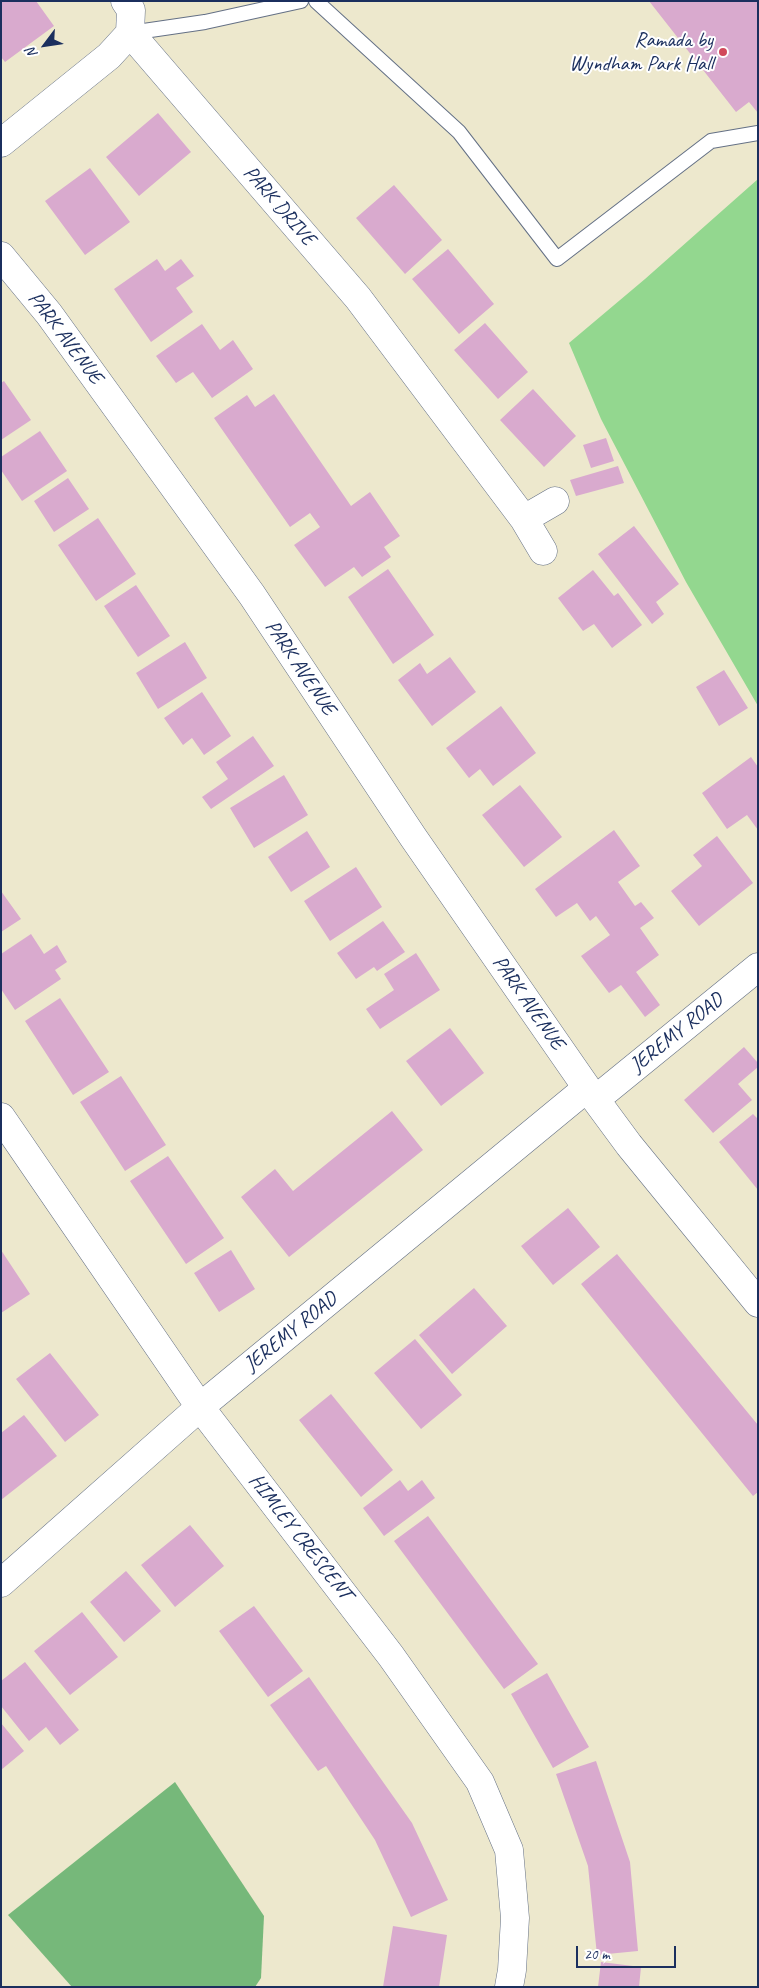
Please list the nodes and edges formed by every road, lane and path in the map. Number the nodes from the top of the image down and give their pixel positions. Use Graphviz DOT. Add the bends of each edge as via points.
graph roads {
  1 [pos="125,1"];
  2 [pos="301,1"];
  3 [pos="316,1"];
  4 [pos="130,33"];
  5 [pos="758,133"];
  6 [pos="1,143"];
  7 [pos="1,256"];
  8 [pos="555,501"];
  9 [pos="524,519"];
  10 [pos="543,551"];
  11 [pos="758,967"];
  12 [pos="592,1094"];
  13 [pos="1,1117"];
  14 [pos="758,1302"];
  15 [pos="200,1407"];
  16 [pos="1,1583"];
  17 [pos="509,1987"];
  1 -- 4 [label="street" via="131,10"];
  2 -- 4 [label="lane" via="205,22"];
  3 -- 5 [label="lane" via="459,132 557,259 711,141"];
  4 -- 6 [label="street" via="109,56"];
  4 -- 9 [label="street, PARK DRIVE" via="358,298"];
  7 -- 12 [label="street, PARK AVENUE" via="49,314 252,595 413,837"];
  8 -- 9 [label="street"];
  9 -- 10 [label="street, PARK DRIVE"];
  11 -- 12 [label="street, JEREMY ROAD"];
  12 -- 14 [label="street, PARK AVENUE" via="629,1145"];
  12 -- 15 [label="street, JEREMY ROAD"];
  13 -- 15 [label="street, HIMLEY CRESCENT"];
  15 -- 16 [label="street, JEREMY ROAD"];
  15 -- 17 [label="street, HIMLEY CRESCENT" via="391,1656 480,1782 509,1850 515,1918"];
}
